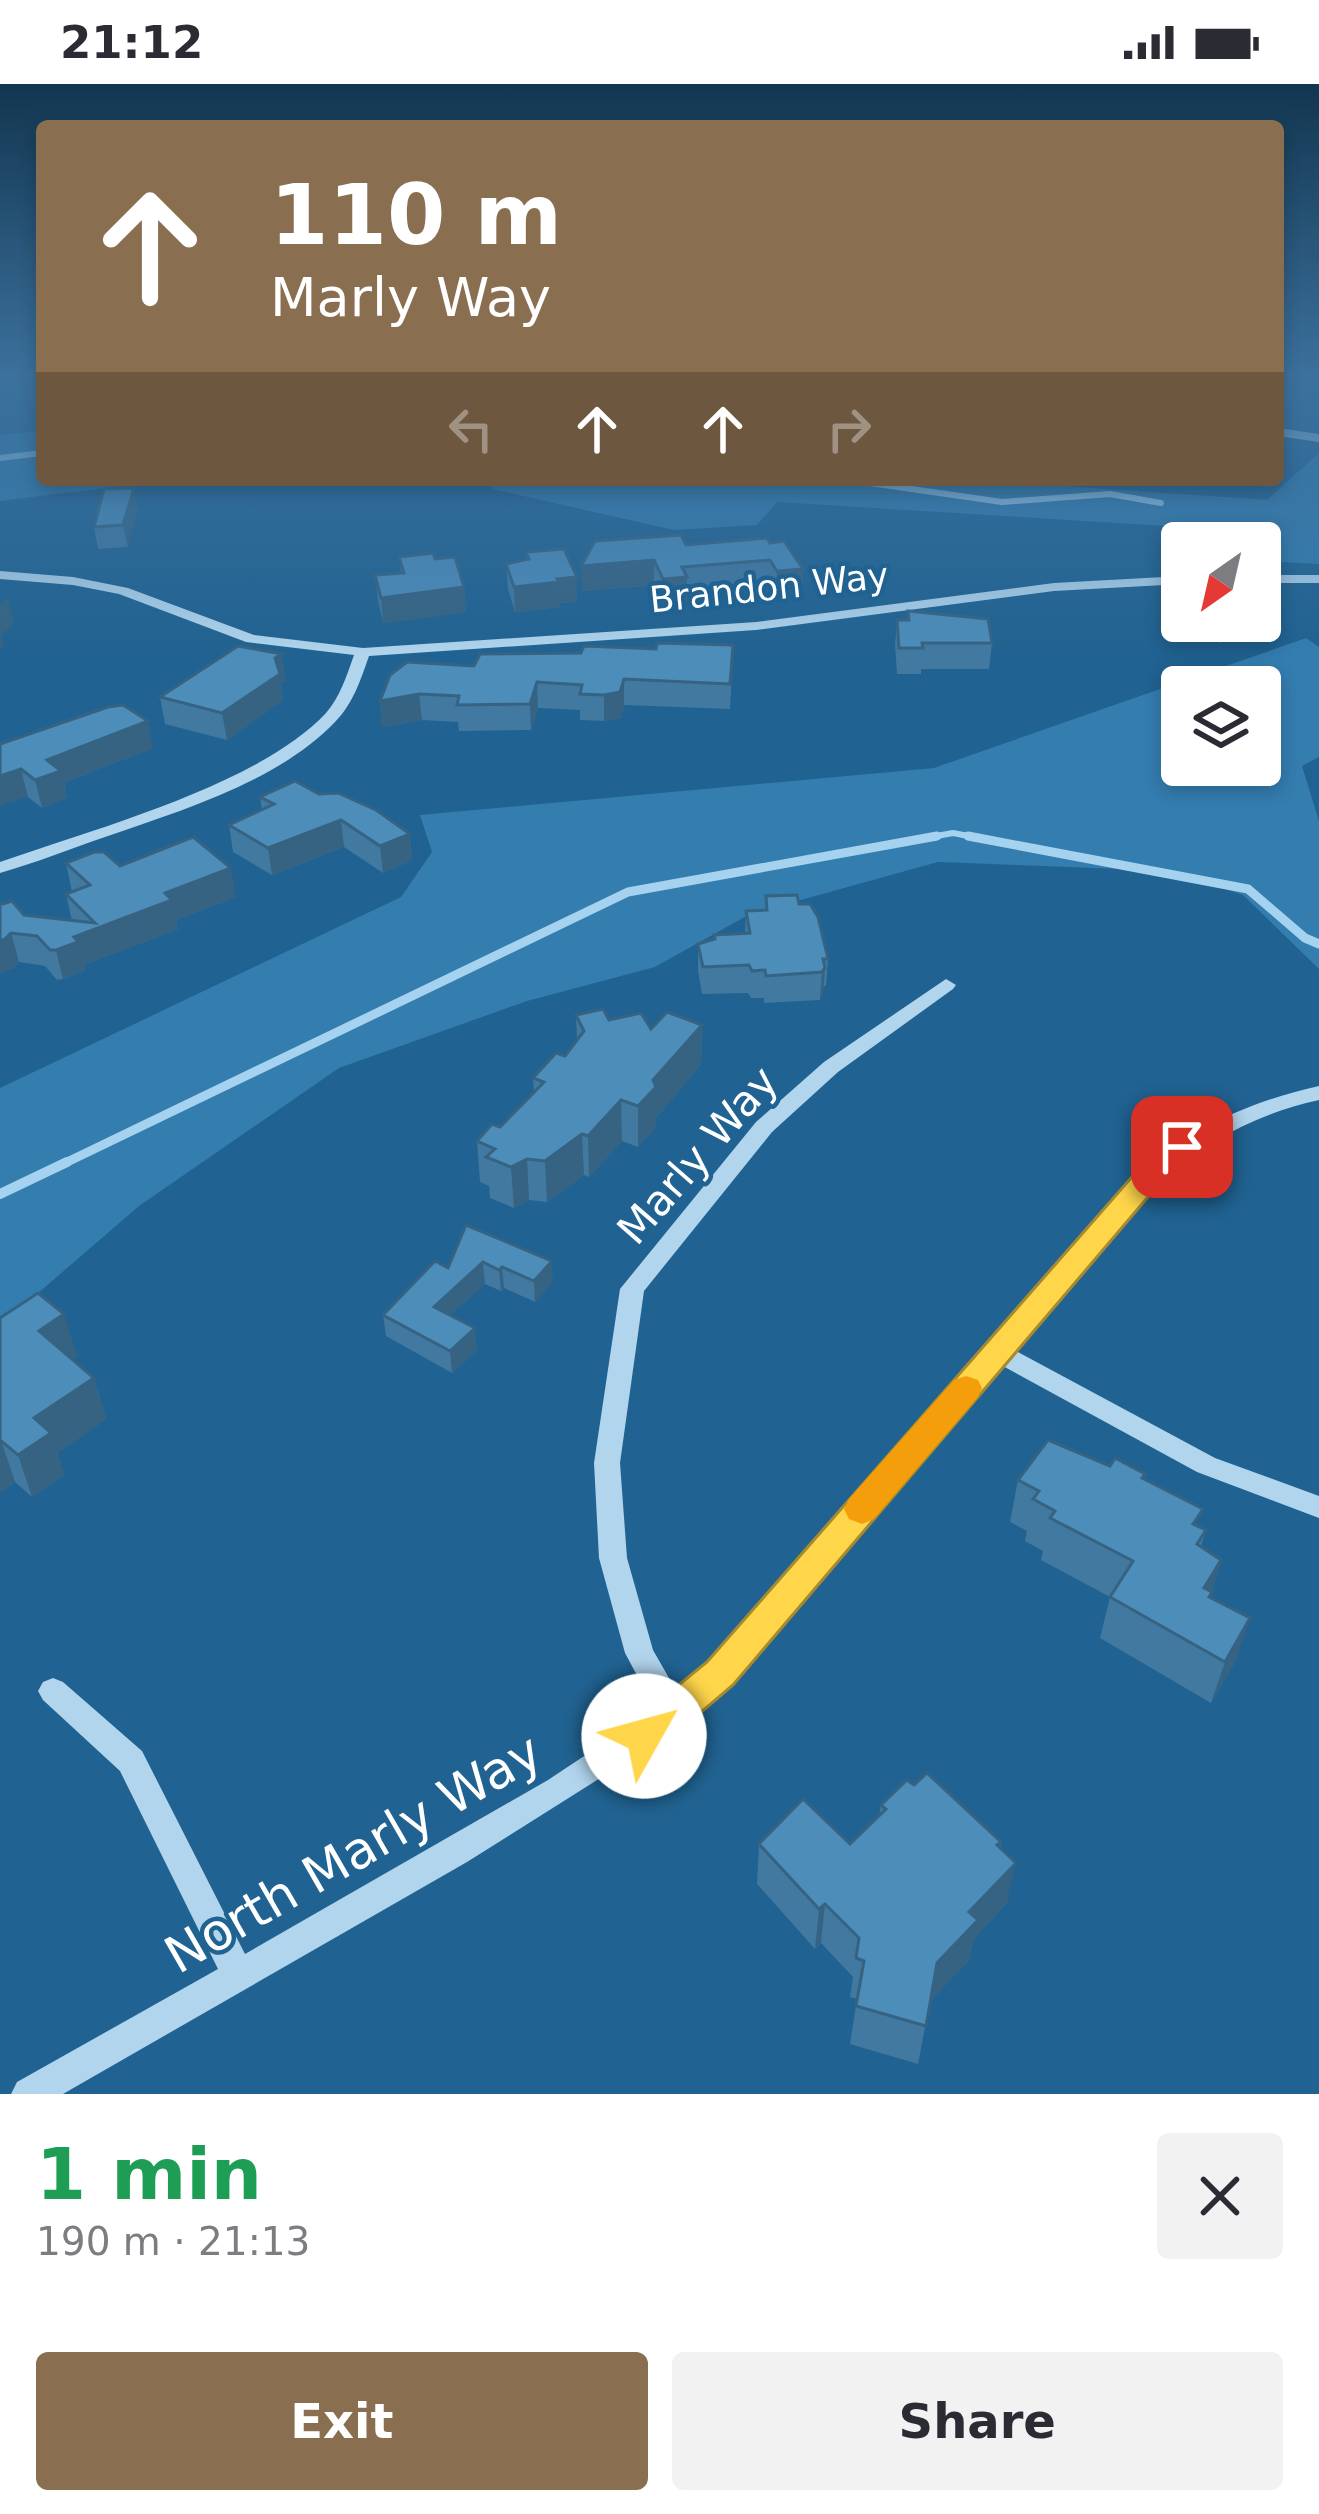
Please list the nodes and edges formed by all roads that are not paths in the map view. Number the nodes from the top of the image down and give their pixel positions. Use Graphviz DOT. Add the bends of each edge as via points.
graph roads {
  1 [pos="0,575"];
  2 [pos="1281,579"];
  3 [pos="1319,579"];
  4 [pos="1161,581"];
  5 [pos="363,652"];
  6 [pos="0,868"];
  7 [pos="946,985"];
  8 [pos="1319,1093"];
  9 [pos="998,1352"];
  10 [pos="1319,1507"];
  11 [pos="53,1691"];
  12 [pos="675,1714"];
  13 [pos="238,1975"];
  14 [pos="29,2094"];
  1 -- 5 [label="street, Brandon Way" via="123,591 250,639"];
  2 -- 3 [label="street"];
  4 -- 5 [label="street, Brandon Way" via="1054,586 740,628"];
  5 -- 6 [label="street" via="345,698 289,752"];
  7 -- 12 [label="street, Marly Way" via="831,1067 764,1127 632,1289 607,1462 613,1558 639,1653"];
  8 -- 9 [label="street" via="1236,1118 1182,1147"];
  9 -- 10 [label="street" via="1206,1465"];
  9 -- 12 [label="street, North Marly Way" via="720,1673"];
  11 -- 13 [label="street" via="130,1761"];
  12 -- 13 [label="street, North Marly Way"];
  13 -- 14 [label="street, North Marly Way"];
}
